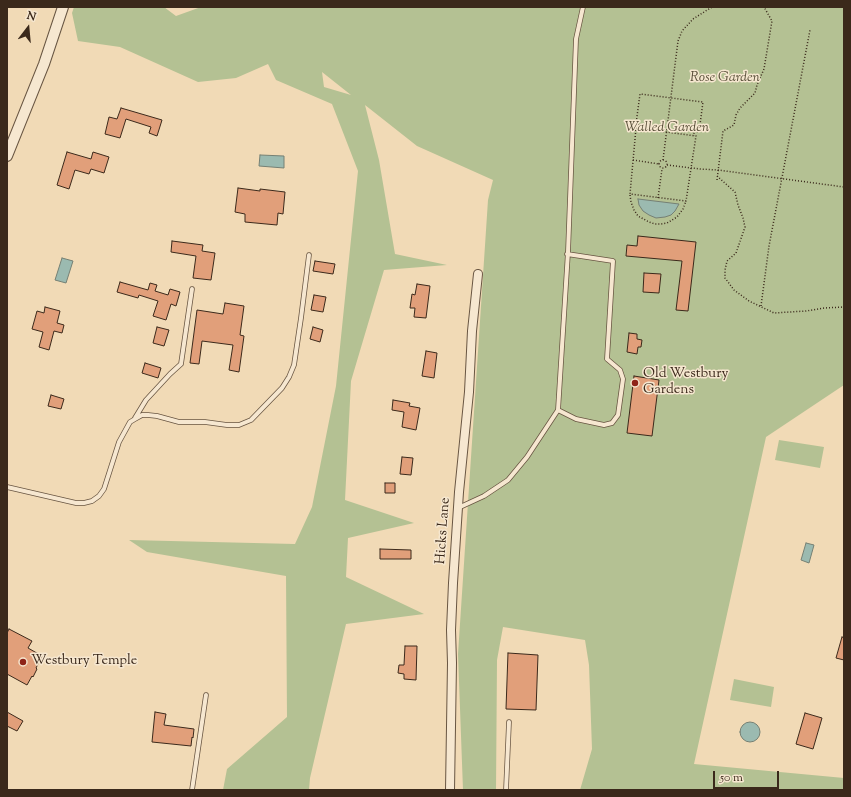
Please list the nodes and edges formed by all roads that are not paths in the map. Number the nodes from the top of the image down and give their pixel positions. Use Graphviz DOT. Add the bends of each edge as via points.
graph roads {
  1 [pos="63,7"];
  2 [pos="583,7"];
  3 [pos="7,156"];
  4 [pos="567,254"];
  5 [pos="309,255"];
  6 [pos="478,274"];
  7 [pos="192,289"];
  8 [pos="558,410"];
  9 [pos="135,419"];
  10 [pos="7,487"];
  11 [pos="458,508"];
  12 [pos="206,695"];
  13 [pos="509,722"];
  14 [pos="192,790"];
  15 [pos="450,790"];
  16 [pos="506,790"];
  1 -- 3 [label="street" via="44,64"];
  2 -- 4 [label="lane" via="576,39"];
  4 -- 8 [label="lane"];
  4 -- 8 [label="lane" via="613,262 607,359 620,370 623,379 618,414 612,423 604,425 576,419"];
  5 -- 9 [label="lane" via="294,365 282,388 251,420 239,425 227,425 179,422 148,415"];
  6 -- 11 [label="street, Hicks Lane"];
  7 -- 9 [label="lane" via="181,364 146,400"];
  8 -- 11 [label="lane" via="527,457 508,480 484,496"];
  9 -- 10 [label="lane" via="130,422 119,442 104,489 92,501 76,503"];
  11 -- 15 [label="street, Hicks Lane" via="451,630"];
  12 -- 14 [label="lane"];
  13 -- 16 [label="lane"];
}
